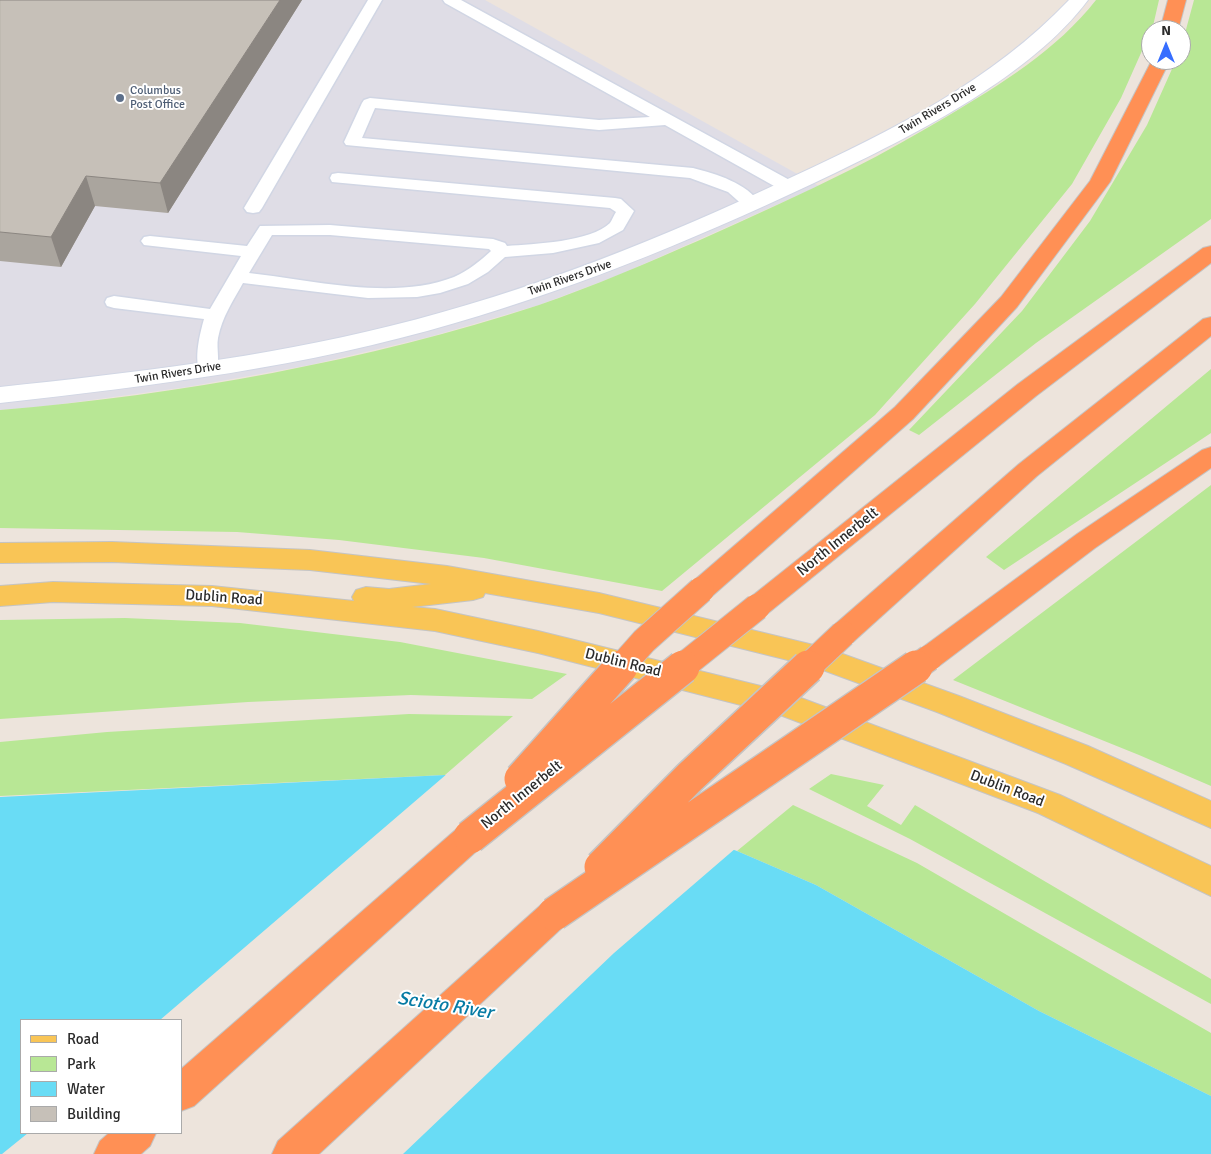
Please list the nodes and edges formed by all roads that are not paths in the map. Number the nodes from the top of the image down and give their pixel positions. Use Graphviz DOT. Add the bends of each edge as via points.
graph roads {
  1 [pos="374,0"];
  2 [pos="450,0"];
  3 [pos="1079,0"];
  4 [pos="1177,0"];
  5 [pos="1172,20"];
  6 [pos="1156,70"];
  7 [pos="668,120"];
  8 [pos="338,178"];
  9 [pos="789,187"];
  10 [pos="752,204"];
  11 [pos="253,208"];
  12 [pos="150,241"];
  13 [pos="253,252"];
  14 [pos="500,252"];
  15 [pos="1211,253"];
  16 [pos="238,276"];
  17 [pos="114,302"];
  18 [pos="215,315"];
  19 [pos="1211,324"];
  20 [pos="208,369"];
  21 [pos="0,395"];
  22 [pos="1211,456"];
  23 [pos="0,553"];
  24 [pos="0,580"];
  25 [pos="504,586"];
  26 [pos="0,596"];
  27 [pos="1211,815"];
  28 [pos="470,837"];
  29 [pos="1211,882"];
  30 [pos="554,914"];
  31 [pos="182,1092"];
  32 [pos="136,1134"];
  33 [pos="113,1154"];
  34 [pos="291,1154"];
  1 -- 11 [label="lane"];
  2 -- 7 [label="lane"];
  3 -- 9 [label="main road, Twin Rivers Drive" via="1050,30 977,86 924,120"];
  4 -- 5 [label="highway"];
  6 -- 28 [label="highway, bridge" via="1100,182 1009,302 904,413 644,641"];
  7 -- 9 [label="lane"];
  7 -- 10 [label="lane" via="599,125 370,103 352,142 693,173 734,188"];
  8 -- 14 [label="lane" via="615,203 625,211 617,226 593,239 553,248"];
  9 -- 10 [label="main road, Twin Rivers Drive"];
  10 -- 20 [label="main road, Twin Rivers Drive" via="620,261 444,319 320,349"];
  12 -- 13 [label="lane"];
  13 -- 14 [label="lane" via="266,230 330,230 493,244 499,247"];
  13 -- 16 [label="lane"];
  14 -- 16 [label="lane" via="474,274 419,292 358,292"];
  15 -- 28 [label="highway, North Innerbelt, bridge" via="1027,390"];
  16 -- 18 [label="lane"];
  17 -- 18 [label="lane"];
  18 -- 20 [label="lane" via="208,339"];
  19 -- 30 [label="highway, bridge" via="1028,470 843,634 690,777"];
  20 -- 21 [label="main road, Twin Rivers Drive"];
  22 -- 30 [label="highway, bridge" via="1086,541 929,658"];
  23 -- 25 [label="main road" via="112,552 310,560"];
  24 -- 25 [label="main road" via="63,577 238,583 389,599"];
  25 -- 27 [label="main road" via="599,603 816,656 1077,755"];
  26 -- 29 [label="main road, Dublin Road" via="53,592 212,596 434,620 538,642 785,704 1049,804"];
  28 -- 31 [label="highway"];
  30 -- 34 [label="highway"];
  32 -- 33 [label="highway"];
}
